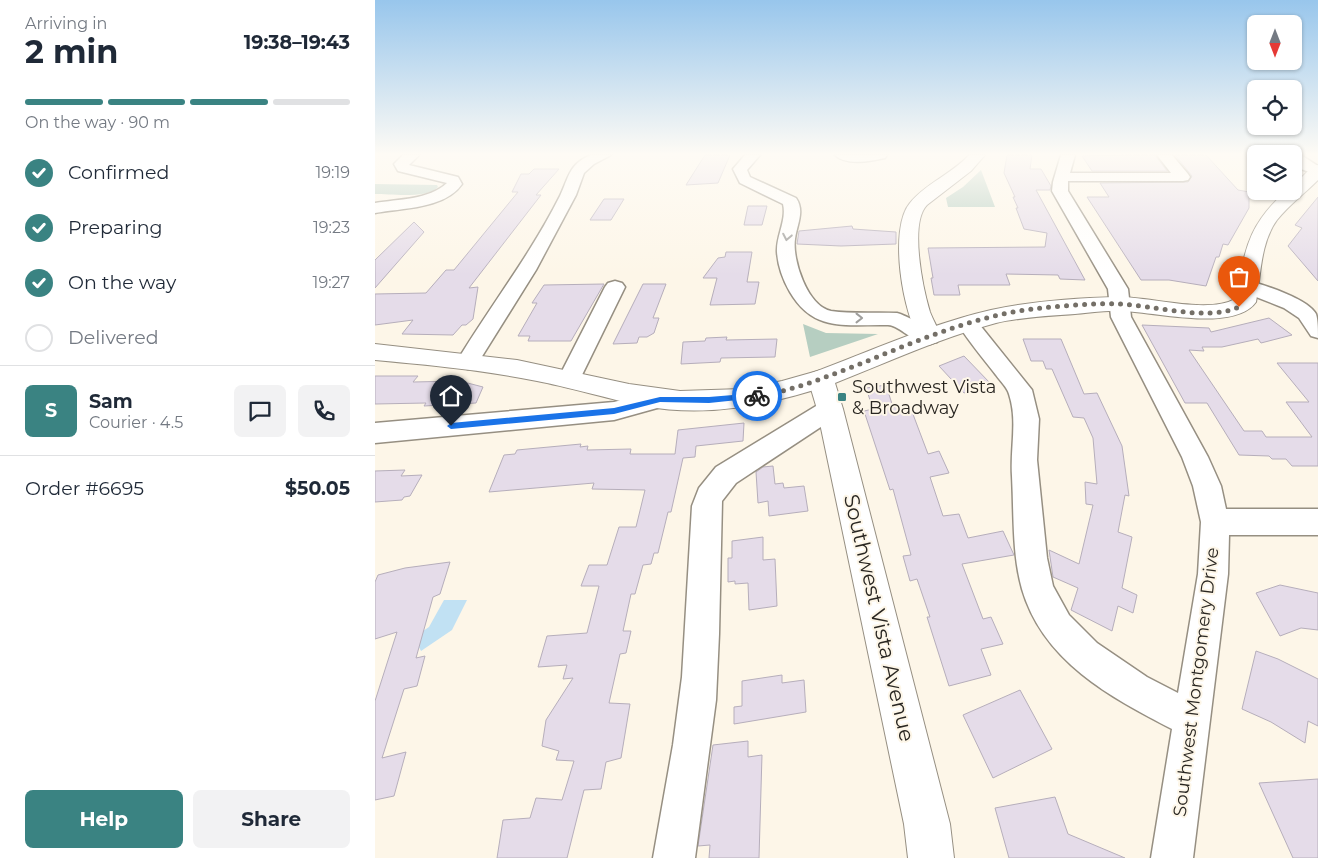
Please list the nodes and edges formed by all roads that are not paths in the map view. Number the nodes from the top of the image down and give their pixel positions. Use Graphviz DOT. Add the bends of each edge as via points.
graph roads {
  1 [pos="438,195"];
  2 [pos="567,195"];
  3 [pos="777,195"];
  4 [pos="929,195"];
  5 [pos="1061,195"];
  6 [pos="1292,195"];
  7 [pos="375,208"];
  8 [pos="615,287"];
  9 [pos="1249,288"];
  10 [pos="1120,304"];
  11 [pos="968,324"];
  12 [pos="1318,331"];
  13 [pos="929,336"];
  14 [pos="375,352"];
  15 [pos="467,361"];
  16 [pos="569,379"];
  17 [pos="825,394"];
  18 [pos="660,399"];
  19 [pos="375,434"];
  20 [pos="1215,522"];
  21 [pos="1318,522"];
  22 [pos="1192,720"];
  23 [pos="674,858"];
  24 [pos="931,858"];
  25 [pos="1172,858"];
  1 -- 7 [label="street"];
  2 -- 15 [label="street" via="527,270"];
  3 -- 13 [label="street, one-way" via="790,201 793,207 785,243 789,272 812,309 829,317 897,319"];
  4 -- 13 [label="main road" via="912,213 909,239 918,310"];
  5 -- 10 [label="street, Southwest Montgomery Drive" via="1118,289"];
  6 -- 9 [label="main road" via="1265,224 1255,246"];
  8 -- 16 [label="street"];
  9 -- 10 [label="main road" via="1245,302 1231,310 1210,312"];
  9 -- 12 [label="street" via="1291,304 1305,314"];
  10 -- 11 [label="main road" via="1030,310"];
  10 -- 20 [label="street, Southwest Montgomery Drive" via="1121,317 1195,457 1207,486"];
  11 -- 13 [label="main road"];
  11 -- 22 [label="street" via="1020,390 1027,419 1024,460 1032,558 1038,589 1057,627 1085,655 1134,690"];
  13 -- 17 [label="main road"];
  14 -- 15 [label="main road"];
  15 -- 16 [label="main road"];
  16 -- 18 [label="main road"];
  17 -- 18 [label="main road" via="782,391 743,398"];
  17 -- 23 [label="street" via="726,475 709,496 700,677"];
  17 -- 24 [label="main road, Southwest Vista Avenue" via="927,824"];
  18 -- 19 [label="street" via="614,411"];
  20 -- 21 [label="street"];
  20 -- 22 [label="street, Southwest Montgomery Drive" via="1213,574"];
  22 -- 25 [label="street, Southwest Montgomery Drive"];
}
